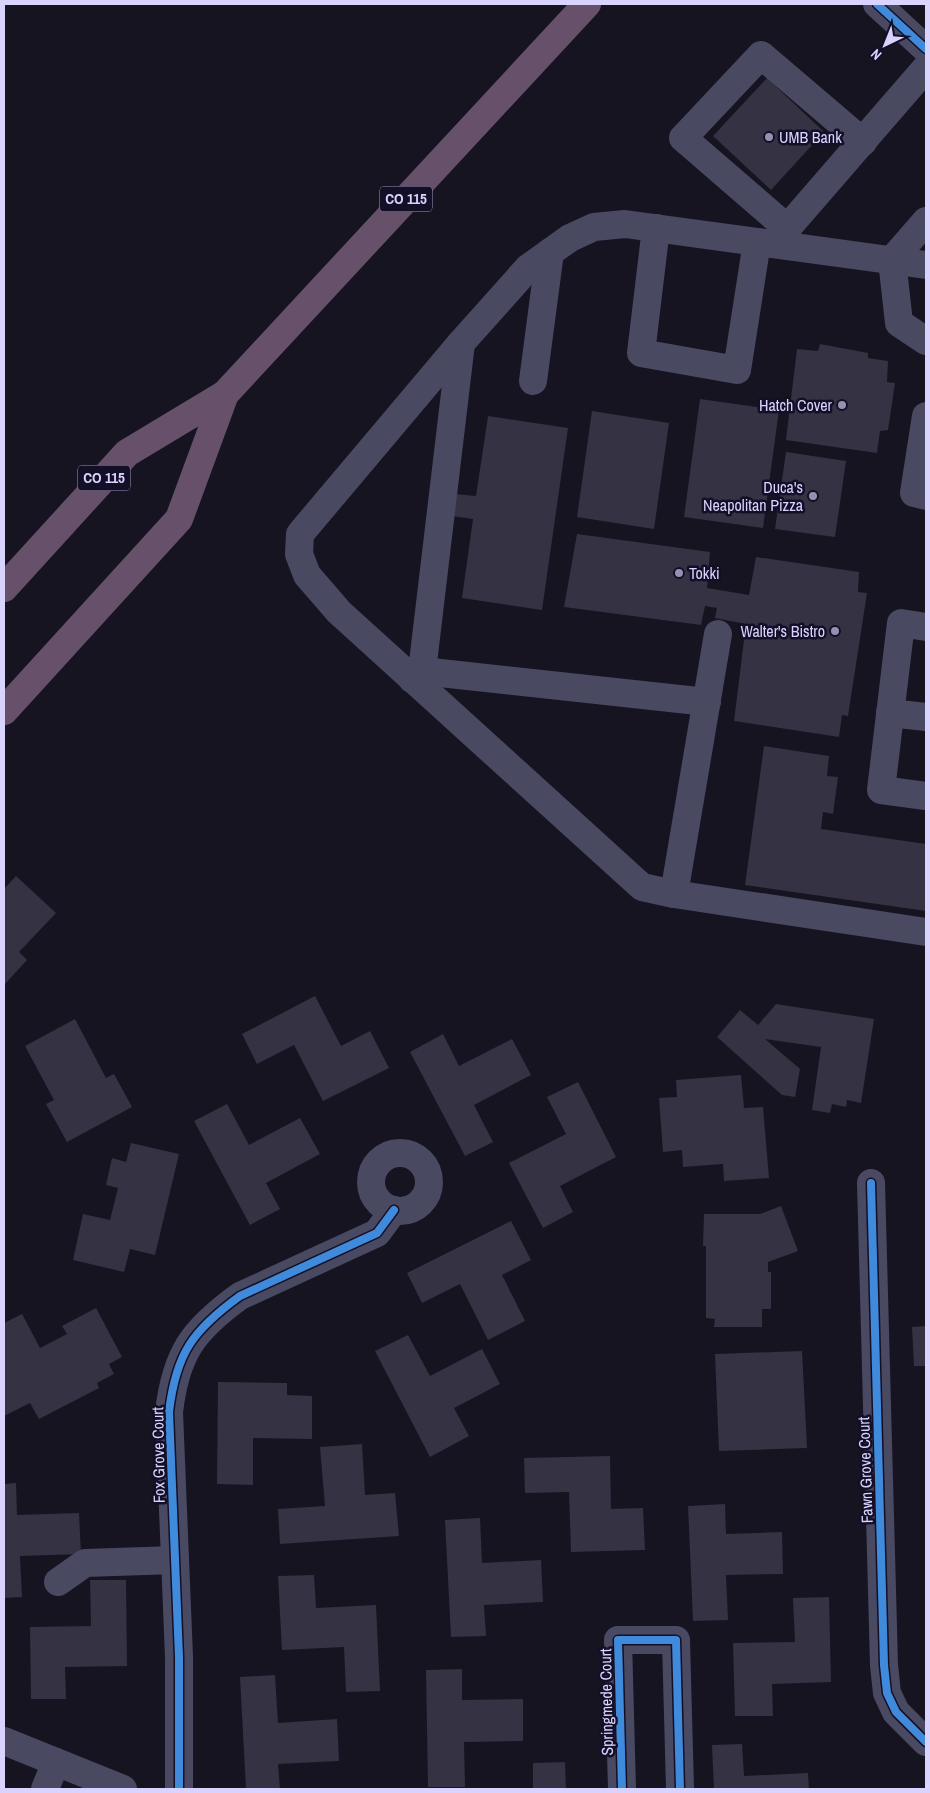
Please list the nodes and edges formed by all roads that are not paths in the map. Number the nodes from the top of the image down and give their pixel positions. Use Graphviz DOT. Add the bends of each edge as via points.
graph roads {
  1 [pos="566,4"];
  2 [pos="587,4"];
  3 [pos="877,4"];
  4 [pos="557,36"];
  5 [pos="926,49"];
  6 [pos="926,68"];
  7 [pos="863,142"];
  8 [pos="926,221"];
  9 [pos="656,228"];
  10 [pos="772,238"];
  11 [pos="550,252"];
  12 [pos="892,260"];
  13 [pos="926,265"];
  14 [pos="926,341"];
  15 [pos="461,343"];
  16 [pos="533,381"];
  17 [pos="225,394"];
  18 [pos="926,416"];
  19 [pos="926,496"];
  20 [pos="4,588"];
  21 [pos="926,627"];
  22 [pos="718,634"];
  23 [pos="417,675"];
  24 [pos="707,702"];
  25 [pos="4,711"];
  26 [pos="890,713"];
  27 [pos="926,717"];
  28 [pos="926,796"];
  29 [pos="674,894"];
  30 [pos="926,932"];
  31 [pos="871,1183"];
  32 [pos="394,1210"];
  33 [pos="175,1560"];
  34 [pos="58,1582"];
  35 [pos="4,1741"];
  36 [pos="926,1742"];
  37 [pos="56,1762"];
  38 [pos="45,1789"];
  39 [pos="123,1789"];
  40 [pos="179,1789"];
  41 [pos="622,1789"];
  42 [pos="680,1789"];
  1 -- 4 [label="highway"];
  2 -- 4 [label="highway, CO 115"];
  3 -- 5 [label="street"];
  4 -- 17 [label="highway, CO 115"];
  6 -- 7 [label="street"];
  7 -- 10 [label="street"];
  7 -- 10 [label="street" via="761,55 683,138"];
  8 -- 12 [label="street"];
  9 -- 10 [label="street"];
  9 -- 10 [label="street" via="642,352 737,370"];
  9 -- 11 [label="street" via="625,224 594,227"];
  10 -- 12 [label="street"];
  11 -- 15 [label="street" via="528,268"];
  11 -- 16 [label="street"];
  12 -- 13 [label="street"];
  12 -- 14 [label="street" via="899,323"];
  15 -- 23 [label="street"];
  15 -- 23 [label="street" via="300,534 299,554 307,575 339,612"];
  17 -- 20 [label="highway, CO 115" via="127,453"];
  17 -- 25 [label="highway, CO 115" via="179,519"];
  18 -- 19 [label="street" via="914,493"];
  21 -- 26 [label="street" via="900,623"];
  22 -- 24 [label="street"];
  23 -- 24 [label="street"];
  23 -- 29 [label="street" via="642,887"];
  24 -- 29 [label="street"];
  26 -- 27 [label="street"];
  26 -- 28 [label="street" via="882,790"];
  29 -- 30 [label="street"];
  31 -- 36 [label="street, Fawn Grove Court" via="884,1665 887,1693 896,1712"];
  32 -- 33 [label="street, Fox Grove Court" via="378,1233 240,1296 193,1337 176,1373 169,1412"];
  33 -- 34 [label="street" via="85,1564"];
  33 -- 40 [label="street, Fox Grove Court"];
  35 -- 37 [label="street"];
  37 -- 38 [label="street"];
  37 -- 39 [label="street"];
  41 -- 42 [label="street, Springmede Court" via="618,1640 676,1640"];
}
